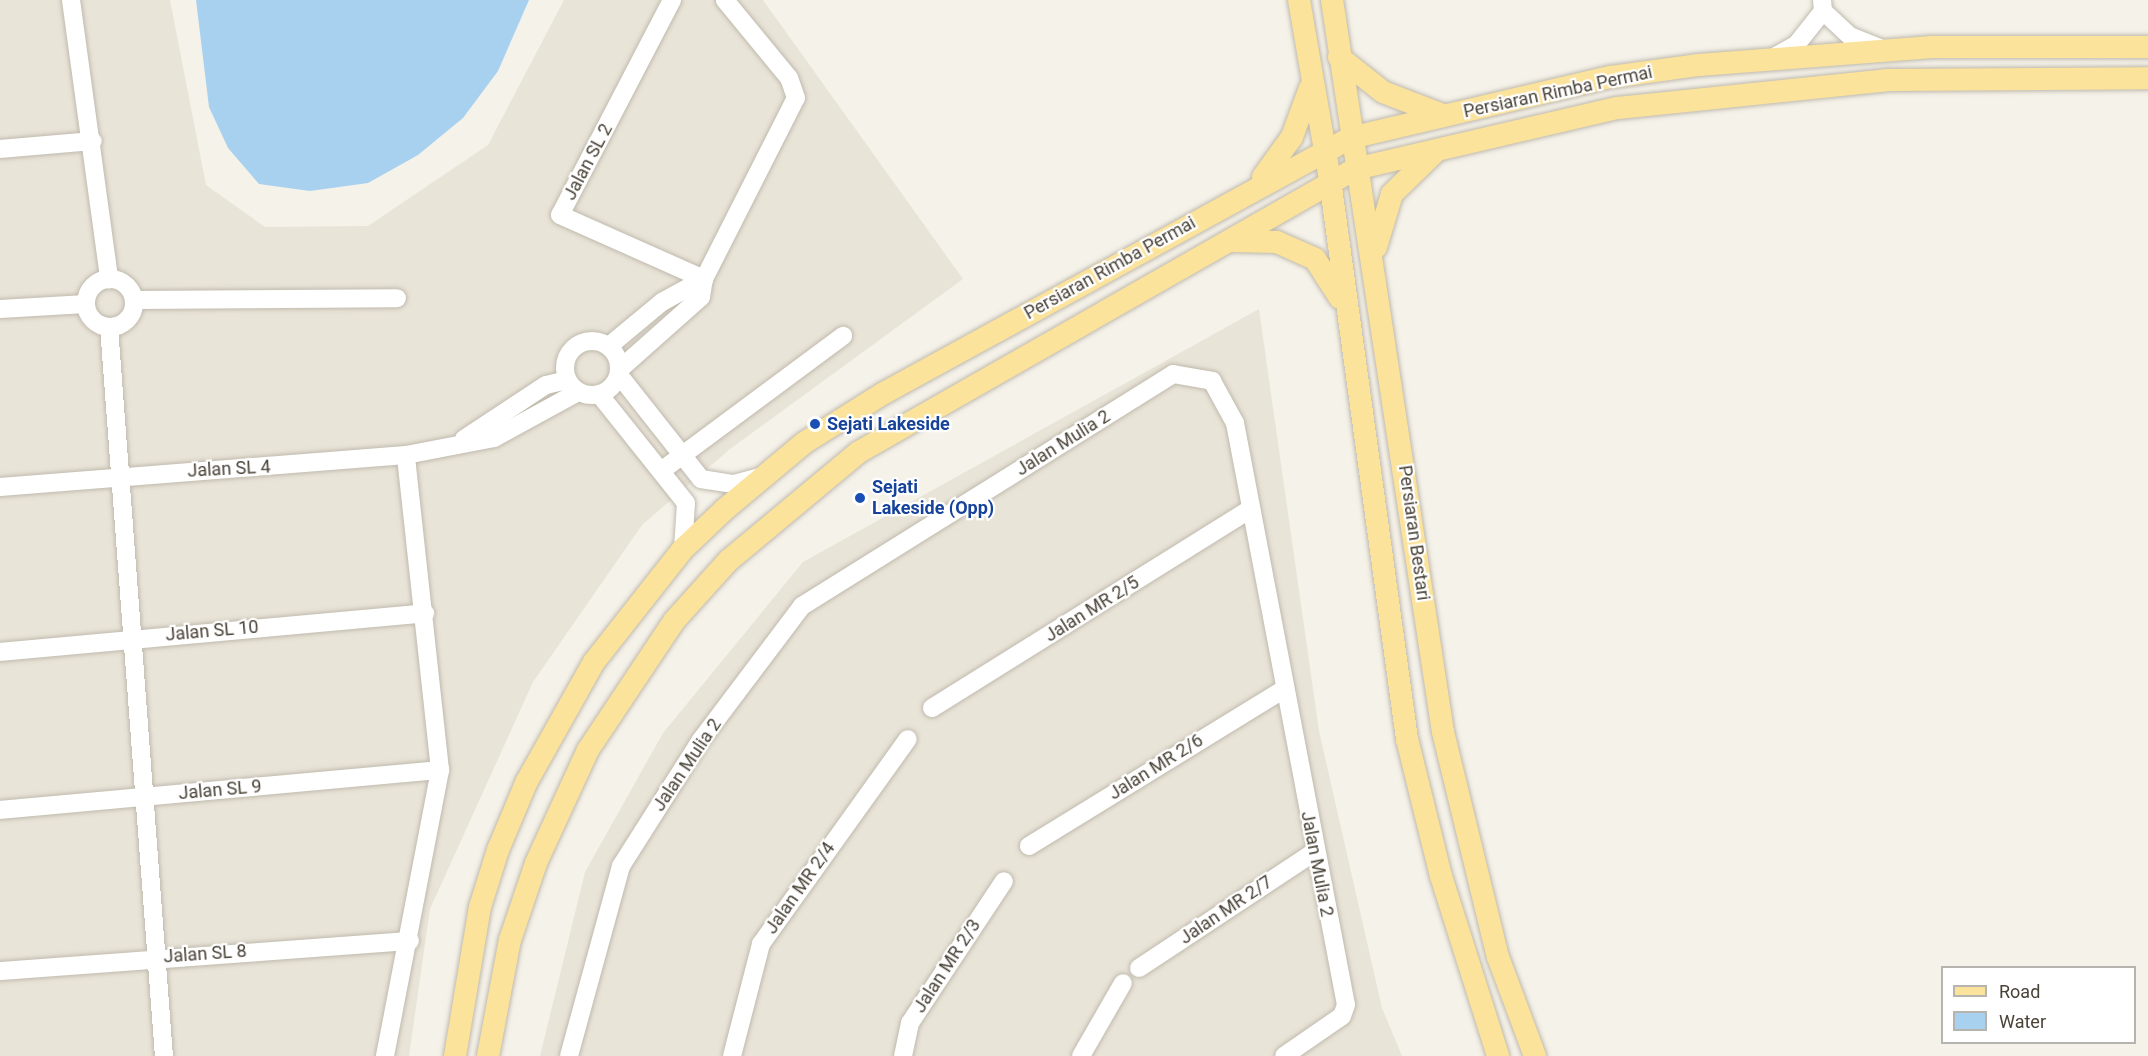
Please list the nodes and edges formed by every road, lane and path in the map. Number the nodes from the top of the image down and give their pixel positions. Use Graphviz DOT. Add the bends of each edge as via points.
graph roads {
  1 [pos="71,0"];
  2 [pos="672,0"];
  3 [pos="725,0"];
  4 [pos="1299,0"];
  5 [pos="1332,0"];
  6 [pos="1822,5"];
  7 [pos="2148,47"];
  8 [pos="1883,49"];
  9 [pos="1339,57"];
  10 [pos="1773,58"];
  11 [pos="2148,78"];
  12 [pos="1311,85"];
  13 [pos="1444,116"];
  14 [pos="1350,138"];
  15 [pos="93,141"];
  16 [pos="0,149"];
  17 [pos="1439,149"];
  18 [pos="1324,151"];
  19 [pos="1355,169"];
  20 [pos="1330,180"];
  21 [pos="1256,185"];
  22 [pos="1230,241"];
  23 [pos="1374,257"];
  24 [pos="109,279"];
  25 [pos="704,279"];
  26 [pos="397,298"];
  27 [pos="134,300"];
  28 [pos="86,304"];
  29 [pos="0,309"];
  30 [pos="1349,315"];
  31 [pos="110,327"];
  32 [pos="843,336"];
  33 [pos="609,346"];
  34 [pos="619,372"];
  35 [pos="572,386"];
  36 [pos="600,394"];
  37 [pos="406,454"];
  38 [pos="682,454"];
  39 [pos="661,471"];
  40 [pos="120,474"];
  41 [pos="765,475"];
  42 [pos="0,487"];
  43 [pos="1251,509"];
  44 [pos="683,549"];
  45 [pos="425,613"];
  46 [pos="130,638"];
  47 [pos="0,652"];
  48 [pos="1284,688"];
  49 [pos="933,708"];
  50 [pos="909,739"];
  51 [pos="440,770"];
  52 [pos="146,797"];
  53 [pos="0,810"];
  54 [pos="1029,846"];
  55 [pos="1314,852"];
  56 [pos="1004,880"];
  57 [pos="410,940"];
  58 [pos="510,940"];
  59 [pos="158,957"];
  60 [pos="1139,969"];
  61 [pos="0,971"];
  62 [pos="468,979"];
  63 [pos="1123,983"];
  64 [pos="1524,1032"];
  65 [pos="1495,1052"];
  66 [pos="164,1056"];
  67 [pos="386,1056"];
  68 [pos="455,1056"];
  69 [pos="464,1056"];
  70 [pos="488,1056"];
  71 [pos="498,1056"];
  72 [pos="569,1056"];
  73 [pos="732,1056"];
  74 [pos="903,1056"];
  75 [pos="1081,1056"];
  76 [pos="1284,1056"];
  77 [pos="1527,1056"];
  78 [pos="1535,1056"];
  1 -- 15 [label="street"];
  2 -- 25 [label="street, Jalan SL 2" via="560,215"];
  3 -- 25 [label="street" via="789,78 796,98"];
  4 -- 12 [label="main road"];
  5 -- 9 [label="main road, Persiaran Bestari"];
  6 -- 8 [label="street" via="1850,36"];
  6 -- 10 [label="street" via="1796,45"];
  7 -- 8 [label="main road, Persiaran Rimba Permai"];
  8 -- 10 [label="main road, Persiaran Rimba Permai"];
  9 -- 13 [label="main road" via="1383,92"];
  9 -- 14 [label="main road, Persiaran Bestari"];
  10 -- 13 [label="main road, Persiaran Rimba Permai" via="1611,77"];
  11 -- 17 [label="main road, Persiaran Rimba Permai" via="1887,80 1788,89 1618,108"];
  12 -- 18 [label="main road"];
  12 -- 21 [label="main road" via="1293,137"];
  13 -- 14 [label="main road, Persiaran Rimba Permai"];
  14 -- 18 [label="main road, Persiaran Rimba Permai"];
  14 -- 19 [label="main road, Persiaran Bestari"];
  15 -- 16 [label="street"];
  15 -- 24 [label="street"];
  17 -- 19 [label="main road, Persiaran Rimba Permai"];
  17 -- 23 [label="main road" via="1392,194"];
  18 -- 20 [label="main road"];
  18 -- 21 [label="main road, Persiaran Rimba Permai"];
  19 -- 20 [label="main road, Persiaran Rimba Permai"];
  19 -- 23 [label="main road, Persiaran Bestari"];
  20 -- 22 [label="main road, Persiaran Rimba Permai"];
  20 -- 30 [label="main road"];
  21 -- 41 [label="main road, Persiaran Rimba Permai" via="884,393 804,443"];
  22 -- 30 [label="main road" via="1277,242 1315,259"];
  22 -- 58 [label="main road, Persiaran Rimba Permai" via="859,452 728,561 674,621 588,750 536,863"];
  23 -- 64 [label="main road, Persiaran Bestari" via="1443,732 1498,957"];
  24 -- 27 [label="street" via="128,288"];
  24 -- 28 [label="street" via="95,284"];
  25 -- 33 [label="street" via="662,302"];
  25 -- 34 [label="street" via="701,297 682,318"];
  26 -- 27 [label="street"];
  27 -- 31 [label="street" via="130,316"];
  28 -- 29 [label="street"];
  28 -- 31 [label="street" via="96,322"];
  30 -- 65 [label="main road" via="1407,740 1441,876"];
  31 -- 40 [label="street"];
  32 -- 38 [label="street"];
  33 -- 34 [label="street"];
  33 -- 35 [label="street" via="588,340 575,346 566,358"];
  34 -- 36 [label="street"];
  34 -- 38 [label="street"];
  35 -- 36 [label="street"];
  35 -- 37 [label="street, Jalan SL 4" via="546,385 458,444"];
  36 -- 39 [label="street"];
  37 -- 40 [label="street, Jalan SL 4"];
  37 -- 45 [label="street"];
  38 -- 39 [label="street"];
  38 -- 41 [label="street" via="701,479 734,484"];
  39 -- 44 [label="street" via="686,503"];
  40 -- 42 [label="street, Jalan SL 4"];
  40 -- 46 [label="street"];
  41 -- 44 [label="main road, Persiaran Rimba Permai"];
  43 -- 48 [label="street, Jalan Mulia 2"];
  43 -- 49 [label="street, Jalan MR 2/5"];
  43 -- 72 [label="street, Jalan Mulia 2" via="1235,423 1212,381 1173,374 802,606 701,740 621,866"];
  44 -- 62 [label="main road, Persiaran Rimba Permai" via="594,662 526,783 480,907"];
  45 -- 46 [label="street, Jalan SL 10"];
  45 -- 51 [label="street"];
  46 -- 47 [label="street, Jalan SL 10"];
  46 -- 52 [label="street"];
  48 -- 54 [label="street, Jalan MR 2/6"];
  48 -- 55 [label="street, Jalan Mulia 2"];
  50 -- 73 [label="street, Jalan MR 2/4" via="760,944"];
  51 -- 52 [label="street, Jalan SL 9"];
  51 -- 57 [label="street"];
  52 -- 53 [label="street, Jalan SL 9"];
  52 -- 59 [label="street"];
  55 -- 60 [label="street, Jalan MR 2/7"];
  55 -- 76 [label="street, Jalan Mulia 2" via="1346,1005 1342,1016"];
  56 -- 74 [label="street, Jalan MR 2/3" via="910,1023"];
  57 -- 59 [label="street, Jalan SL 8"];
  57 -- 67 [label="street"];
  58 -- 70 [label="main road, Persiaran Rimba Permai"];
  58 -- 71 [label="main road"];
  59 -- 61 [label="street, Jalan SL 8"];
  59 -- 66 [label="street"];
  62 -- 68 [label="main road, Persiaran Rimba Permai"];
  62 -- 69 [label="main road"];
  63 -- 75 [label="street"];
  64 -- 77 [label="street"];
  64 -- 78 [label="main road, Persiaran Bestari"];
}
